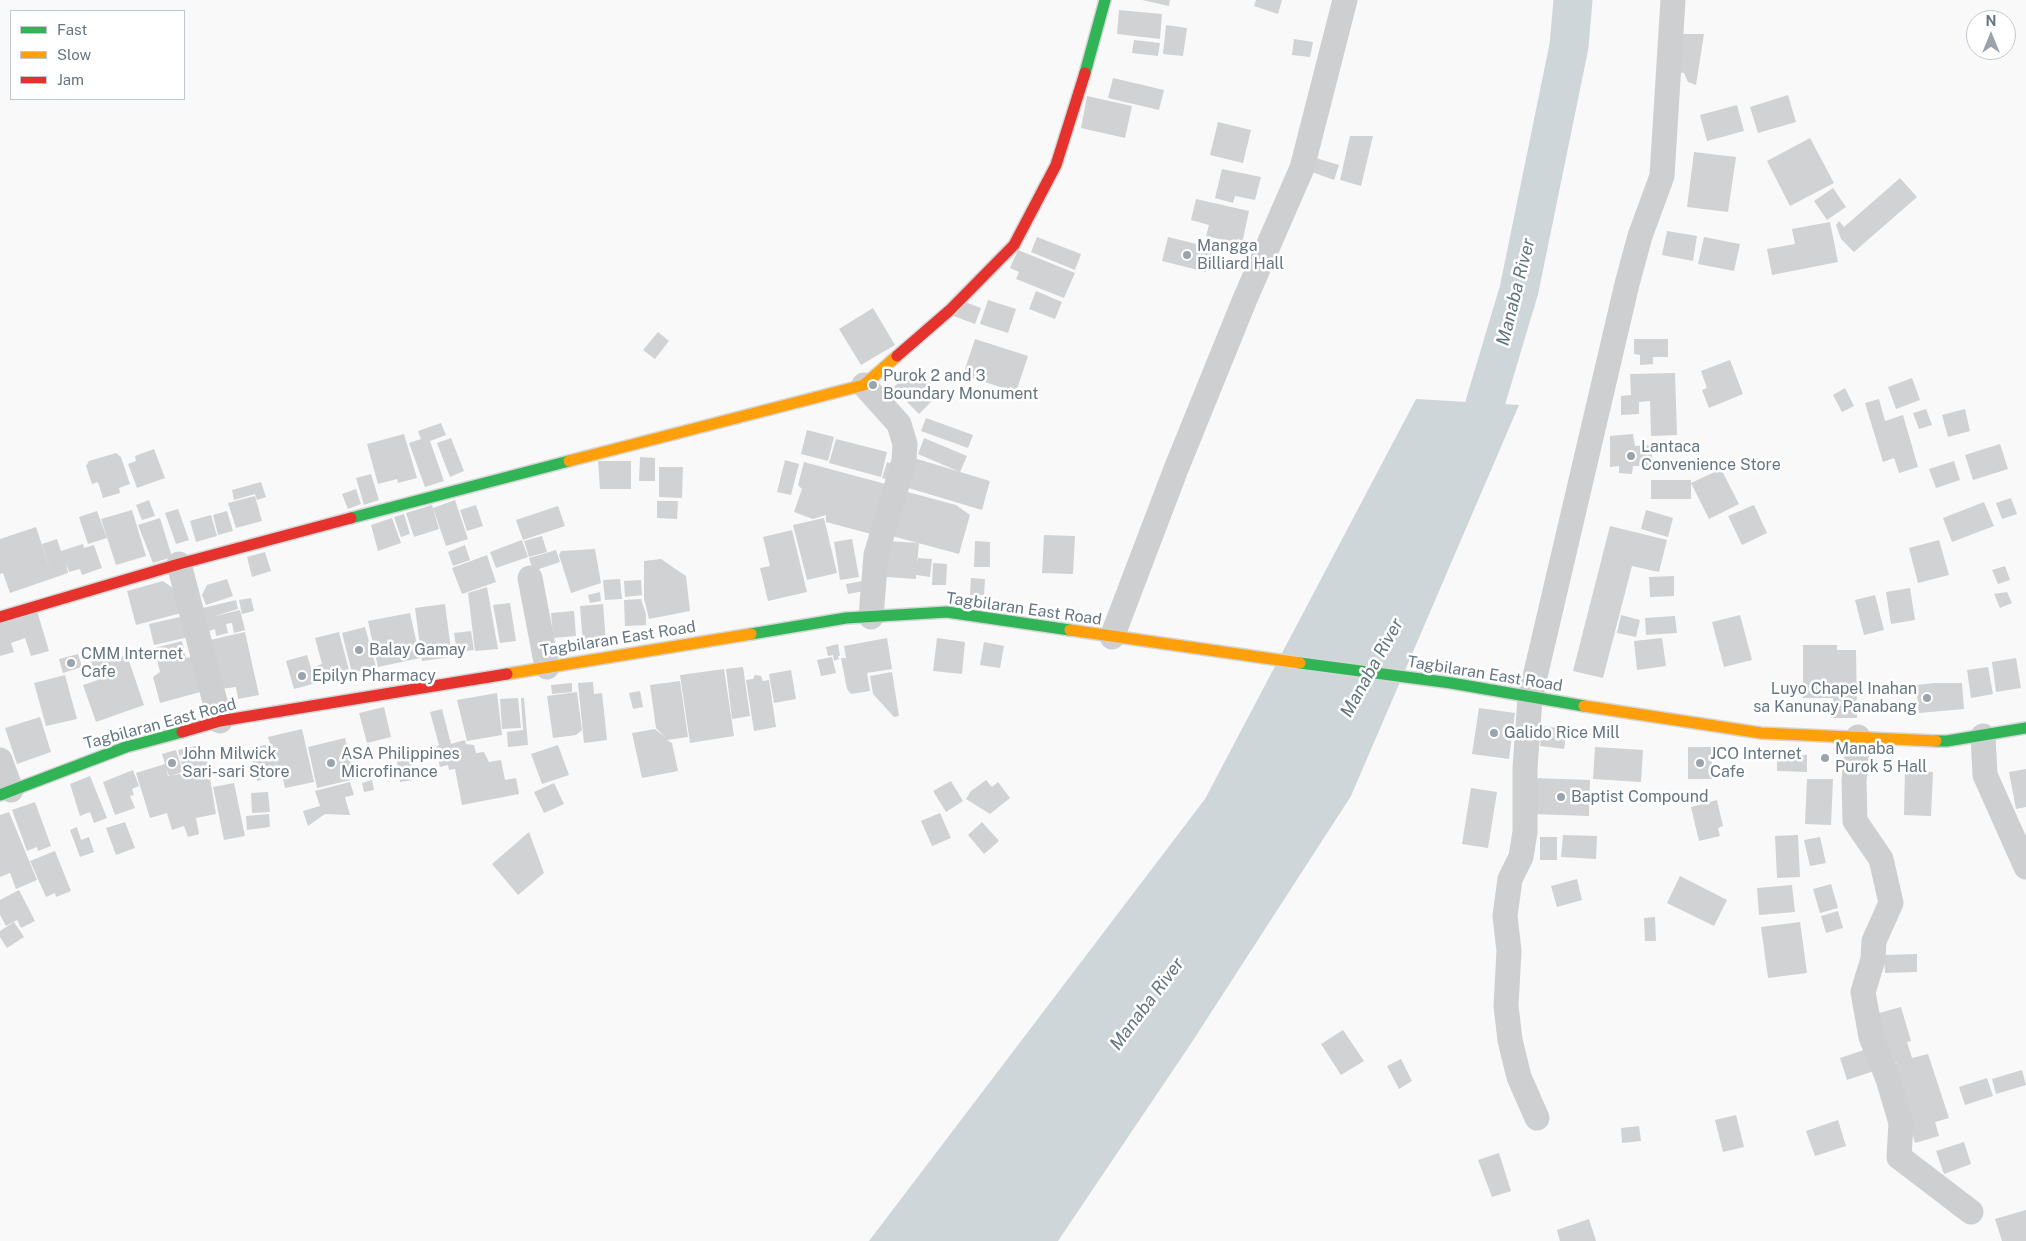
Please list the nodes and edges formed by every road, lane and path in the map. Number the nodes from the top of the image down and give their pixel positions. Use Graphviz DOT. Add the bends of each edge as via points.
graph roads {
  1 [pos="1105,0"];
  2 [pos="1345,0"];
  3 [pos="1673,0"];
  4 [pos="864,385"];
  5 [pos="179,564"];
  6 [pos="530,578"];
  7 [pos="0,618"];
  8 [pos="872,618"];
  9 [pos="1120,638"];
  10 [pos="547,667"];
  11 [pos="1530,698"];
  12 [pos="220,721"];
  13 [pos="2026,728"];
  14 [pos="1983,736"];
  15 [pos="1858,737"];
  16 [pos="0,760"];
  17 [pos="6,793"];
  18 [pos="2026,867"];
  19 [pos="1537,1118"];
  20 [pos="1971,1212"];
  1 -- 4 [label="main road" via="1056,165 1014,245 950,310"];
  2 -- 9 [label="street" via="1302,168 1176,469"];
  3 -- 11 [label="street" via="1662,176 1627,284"];
  4 -- 5 [label="main road"];
  4 -- 8 [label="street" via="899,424 905,444 904,461 876,555"];
  5 -- 7 [label="main road"];
  5 -- 12 [label="street"];
  6 -- 10 [label="street"];
  8 -- 9 [label="main road, Tagbilaran East Road" via="947,612"];
  8 -- 10 [label="main road, Tagbilaran East Road" via="846,618"];
  9 -- 11 [label="main road, Tagbilaran East Road" via="1451,683"];
  10 -- 12 [label="main road, Tagbilaran East Road"];
  11 -- 15 [label="main road, Tagbilaran East Road" via="1761,733"];
  11 -- 19 [label="street" via="1525,832 1521,857 1510,879 1505,916 1508,950 1506,1006 1519,1077"];
  12 -- 17 [label="main road, Tagbilaran East Road" via="126,747"];
  13 -- 14 [label="main road, Tagbilaran East Road"];
  14 -- 15 [label="main road, Tagbilaran East Road" via="1947,741"];
  14 -- 18 [label="street" via="1985,776"];
  15 -- 20 [label="street" via="1855,821 1881,859 1890,903 1874,941 1863,992 1871,1037 1901,1124 1899,1156"];
  16 -- 17 [label="street"];
}
